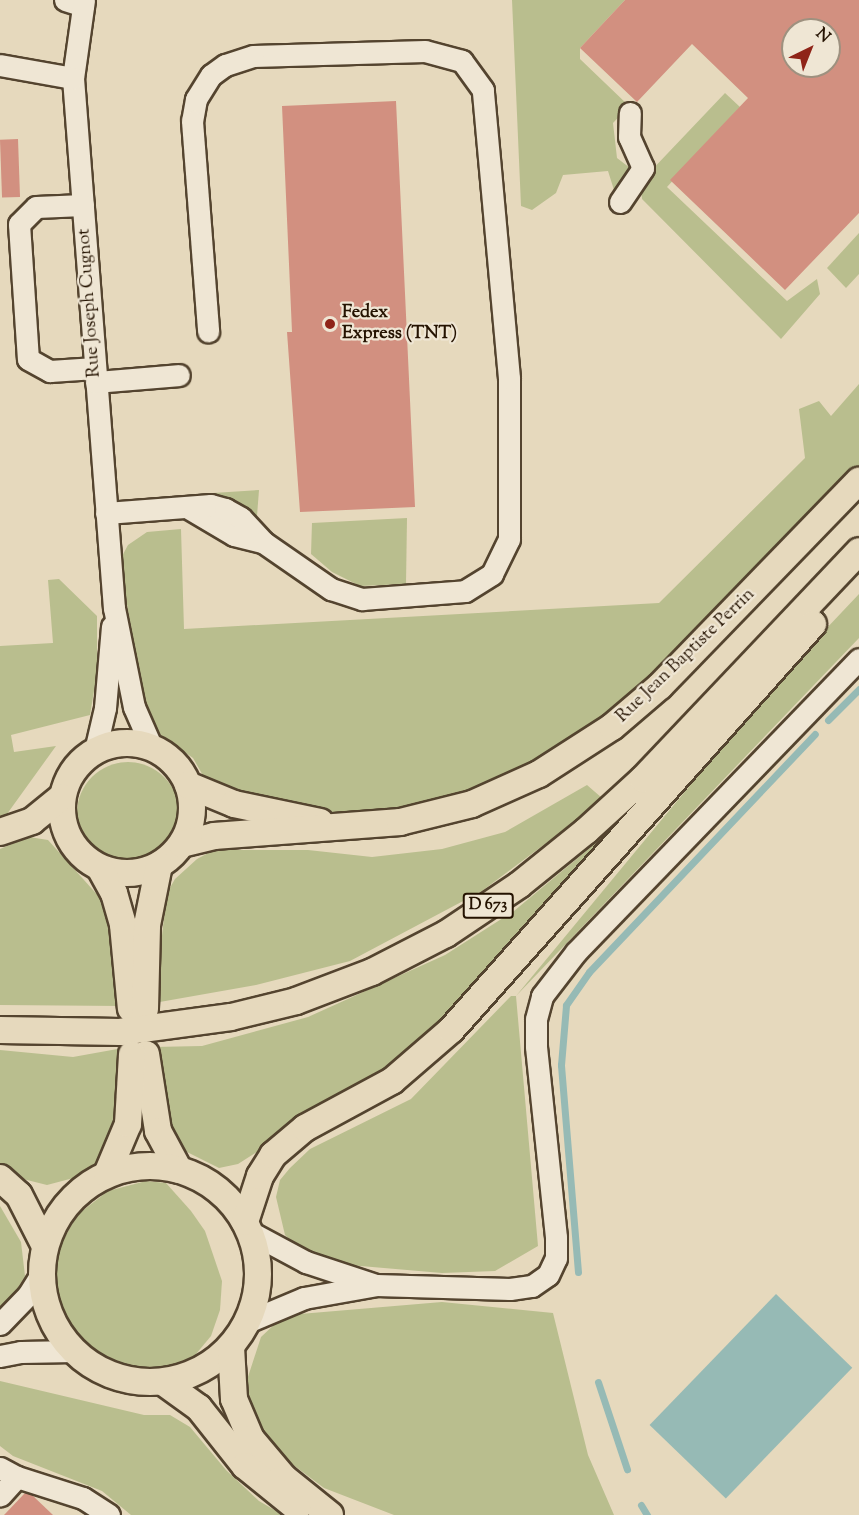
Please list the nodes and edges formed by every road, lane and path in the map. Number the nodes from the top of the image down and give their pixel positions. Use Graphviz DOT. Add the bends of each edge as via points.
graph roads {
  1 [pos="78,2"];
  2 [pos="0,65"];
  3 [pos="73,78"];
  4 [pos="630,114"];
  5 [pos="620,202"];
  6 [pos="83,205"];
  7 [pos="208,331"];
  8 [pos="96,375"];
  9 [pos="179,375"];
  10 [pos="859,481"];
  11 [pos="106,513"];
  12 [pos="859,551"];
  13 [pos="859,573"];
  14 [pos="114,608"];
  15 [pos="859,658"];
  16 [pos="152,748"];
  17 [pos="95,751"];
  18 [pos="188,785"];
  19 [pos="63,797"];
  20 [pos="347,827"];
  21 [pos="0,832"];
  22 [pos="182,844"];
  23 [pos="159,866"];
  24 [pos="100,868"];
  25 [pos="0,1030"];
  26 [pos="179,1170"];
  27 [pos="107,1174"];
  28 [pos="0,1178"];
  29 [pos="247,1227"];
  30 [pos="45,1246"];
  31 [pos="41,1274"];
  32 [pos="376,1285"];
  33 [pos="248,1322"];
  34 [pos="0,1324"];
  35 [pos="231,1347"];
  36 [pos="74,1351"];
  37 [pos="0,1356"];
  38 [pos="163,1382"];
  39 [pos="9,1472"];
  40 [pos="0,1496"];
  41 [pos="110,1515"];
  42 [pos="312,1515"];
  43 [pos="330,1515"];
  1 -- 3 [label="street, Rue Joseph Cugnot"];
  2 -- 3 [label="street"];
  3 -- 6 [label="street, Rue Joseph Cugnot"];
  4 -- 5 [label="street" via="630,137 643,168"];
  6 -- 8 [label="street, Rue Joseph Cugnot"];
  6 -- 8 [label="street" via="36,207 19,224 27,359 50,371"];
  7 -- 11 [label="street" via="192,122 196,99 211,75 225,65 253,57 426,51 462,61 483,90 509,378 509,539 501,561 481,584 465,591 362,599 331,589 263,542 241,518 225,509 211,505"];
  8 -- 9 [label="street"];
  8 -- 11 [label="street, Rue Joseph Cugnot"];
  10 -- 20 [label="main road, Rue Jean Baptiste Perrin" via="686,661 635,709 587,745 539,774 472,804 400,822"];
  11 -- 14 [label="street, Rue Joseph Cugnot"];
  12 -- 25 [label="main road, D 673" via="602,816 519,885 446,934 372,972 296,1001 231,1017 120,1032"];
  13 -- 29 [label="main road" via="451,1030 392,1081 305,1128 273,1155 260,1176"];
  14 -- 16 [label="street, Rue Joseph Cugnot" via="134,706"];
  14 -- 17 [label="street, Rue Joseph Cugnot" via="105,708"];
  15 -- 32 [label="street" via="576,952 542,996 536,1019 536,1046 556,1237 556,1258 548,1275 532,1286 510,1289"];
  16 -- 17 [label="main road" via="134,743 114,744"];
  16 -- 18 [label="main road" via="168,757"];
  17 -- 19 [label="main road" via="80,763"];
  18 -- 20 [label="main road, Rue Jean Baptiste Perrin" via="234,804"];
  18 -- 22 [label="main road" via="190,825"];
  19 -- 21 [label="main road" via="32,820"];
  19 -- 24 [label="main road" via="62,814 74,846"];
  20 -- 22 [label="main road, Rue Jean Baptiste Perrin" via="214,836"];
  22 -- 23 [label="main road"];
  23 -- 24 [label="main road" via="119,873"];
  23 -- 24 [label="main road" via="147,925 138,1009 123,925 114,893"];
  26 -- 27 [label="main road" via="143,1166"];
  26 -- 27 [label="main road" via="158,1131 139,1054 128,1124"];
  26 -- 29 [label="main road" via="218,1189"];
  27 -- 30 [label="main road" via="68,1203"];
  28 -- 30 [label="main road" via="19,1195"];
  29 -- 32 [label="street" via="306,1262"];
  29 -- 33 [label="main road" via="258,1277"];
  30 -- 31 [label="main road"];
  31 -- 34 [label="street" via="28,1295"];
  31 -- 36 [label="main road" via="50,1316"];
  32 -- 33 [label="street" via="304,1298"];
  33 -- 35 [label="main road"];
  35 -- 38 [label="main road" via="200,1371"];
  35 -- 43 [label="main road" via="234,1399 251,1438 284,1478"];
  36 -- 37 [label="street"];
  36 -- 38 [label="main road" via="115,1377"];
  38 -- 42 [label="main road" via="199,1408 262,1482 282,1499"];
  39 -- 40 [label="street"];
  39 -- 41 [label="street" via="83,1498"];
}
